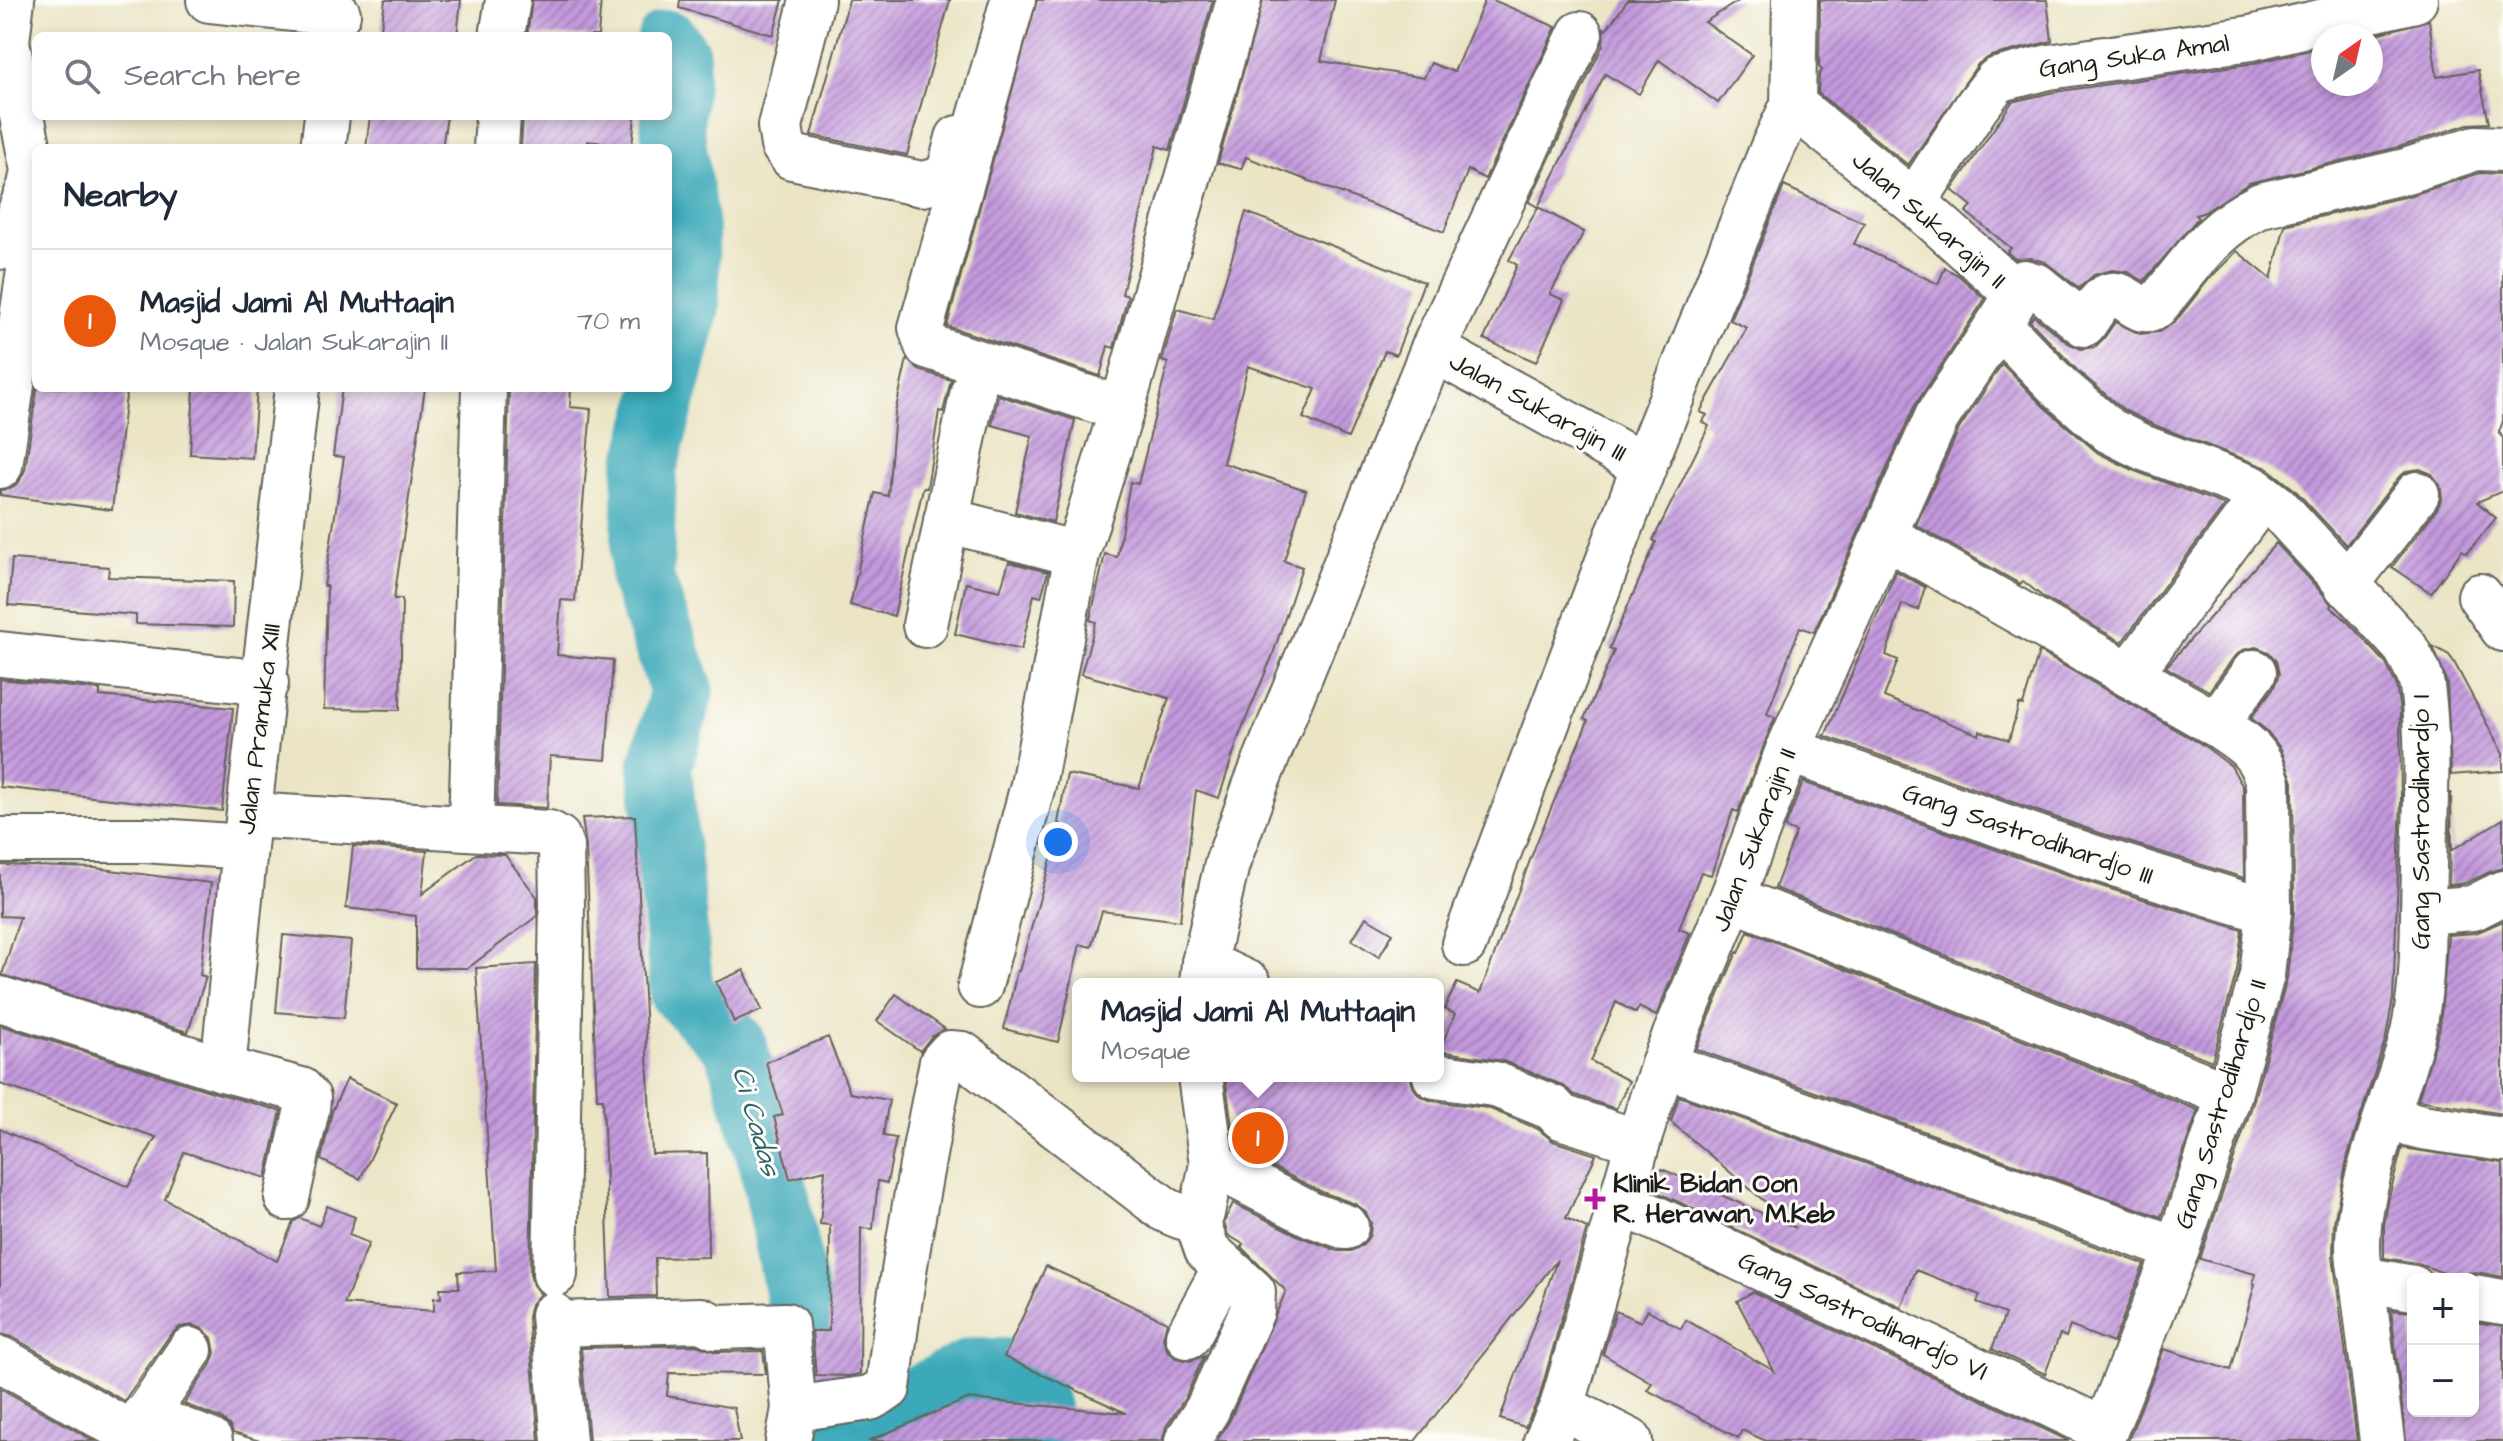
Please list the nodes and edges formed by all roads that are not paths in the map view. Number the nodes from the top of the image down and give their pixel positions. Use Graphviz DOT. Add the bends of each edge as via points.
graph roads {
  1 [pos="209,0"];
  2 [pos="508,0"];
  3 [pos="812,0"];
  4 [pos="993,0"];
  5 [pos="1013,0"];
  6 [pos="1239,0"];
  7 [pos="1795,0"];
  8 [pos="2415,0"];
  9 [pos="338,17"];
  10 [pos="503,32"];
  11 [pos="1580,34"];
  12 [pos="6,37"];
  13 [pos="1793,105"];
  14 [pos="326,120"];
  15 [pos="498,120"];
  16 [pos="324,144"];
  17 [pos="496,144"];
  18 [pos="2503,149"];
  19 [pos="32,165"];
  20 [pos="32,175"];
  21 [pos="1914,202"];
  22 [pos="3,247"];
  23 [pos="2004,306"];
  24 [pos="1433,349"];
  25 [pos="973,391"];
  26 [pos="297,392"];
  27 [pos="484,392"];
  28 [pos="1122,409"];
  29 [pos="0,466"];
  30 [pos="1644,466"];
  31 [pos="2417,494"];
  32 [pos="2263,496"];
  33 [pos="946,520"];
  34 [pos="1885,536"];
  35 [pos="1077,554"];
  36 [pos="2346,585"];
  37 [pos="925,625"];
  38 [pos="0,654"];
  39 [pos="2254,672"];
  40 [pos="2129,675"];
  41 [pos="266,683"];
  42 [pos="2216,724"];
  43 [pos="1788,750"];
  44 [pos="471,828"];
  45 [pos="247,831"];
  46 [pos="0,840"];
  47 [pos="2503,893"];
  48 [pos="1732,898"];
  49 [pos="2269,912"];
  50 [pos="2423,912"];
  51 [pos="1464,944"];
  52 [pos="1203,974"];
  53 [pos="980,986"];
  54 [pos="0,999"];
  55 [pos="1663,1064"];
  56 [pos="223,1069"];
  57 [pos="1444,1077"];
  58 [pos="1201,1082"];
  59 [pos="2229,1095"];
  60 [pos="2387,1118"];
  61 [pos="2503,1139"];
  62 [pos="1638,1142"];
  63 [pos="1212,1164"];
  64 [pos="287,1198"];
  65 [pos="1621,1202"];
  66 [pos="1196,1218"];
  67 [pos="1346,1227"];
  68 [pos="2177,1249"];
  69 [pos="1225,1267"];
  70 [pos="2362,1279"];
  71 [pos="2407,1287"];
  72 [pos="2479,1298"];
  73 [pos="2503,1302"];
  74 [pos="554,1304"];
  75 [pos="1188,1336"];
  76 [pos="190,1350"];
  77 [pos="0,1359"];
  78 [pos="806,1416"];
  79 [pos="1554,1424"];
  80 [pos="135,1430"];
  81 [pos="2102,1436"];
  82 [pos="210,1441"];
  83 [pos="564,1441"];
  84 [pos="1187,1441"];
  85 [pos="1630,1441"];
  86 [pos="2382,1441"];
  1 -- 9 [label="street"];
  2 -- 10 [label="street"];
  3 -- 4 [label="street" via="780,126 783,145 792,157 922,184 949,173"];
  5 -- 28 [label="street" via="921,328 927,346"];
  6 -- 28 [label="street"];
  7 -- 13 [label="street"];
  8 -- 21 [label="street, Gang Suka Amal" via="2251,38 2049,67 1997,80"];
  11 -- 24 [label="street"];
  12 -- 19 [label="street"];
  13 -- 21 [label="street, Jalan Sukarajin II"];
  13 -- 30 [label="street"];
  14 -- 16 [label="street"];
  15 -- 17 [label="street"];
  18 -- 23 [label="street" via="2476,148 2406,171 2261,205 2213,236 2148,310 2112,295 2084,324 2037,286 2024,282"];
  20 -- 22 [label="street"];
  21 -- 23 [label="street, Jalan Sukarajin II"];
  22 -- 29 [label="street" via="32,250"];
  23 -- 32 [label="street, Gang Sastrodihardjo I" via="2060,388 2110,431"];
  23 -- 34 [label="street, Jalan Sukarajin II" via="1937,417"];
  24 -- 30 [label="street, Jalan Sukarajin III"];
  24 -- 52 [label="street" via="1256,784 1227,864"];
  25 -- 33 [label="street"];
  26 -- 41 [label="street, Jalan Pramuka XIII"];
  27 -- 44 [label="street"];
  28 -- 35 [label="street"];
  30 -- 51 [label="street"];
  31 -- 36 [label="street"];
  32 -- 36 [label="street, Gang Sastrodihardjo I"];
  32 -- 40 [label="street"];
  33 -- 35 [label="street"];
  33 -- 37 [label="street"];
  34 -- 40 [label="street, Gang Sastrodihardjo II"];
  34 -- 43 [label="street, Jalan Sukarajin II"];
  35 -- 53 [label="street" via="1033,785"];
  36 -- 50 [label="street, Gang Sastrodihardjo I" via="2405,647 2422,684"];
  38 -- 41 [label="street"];
  39 -- 42 [label="street"];
  40 -- 42 [label="street, Gang Sastrodihardjo II"];
  41 -- 45 [label="street, Jalan Pramuka XIII"];
  42 -- 49 [label="street, Gang Sastrodihardjo II" via="2251,748 2264,767"];
  43 -- 48 [label="street, Jalan Sukarajin II"];
  43 -- 49 [label="street, Gang Sastrodihardjo III" via="2092,857"];
  44 -- 45 [label="street"];
  44 -- 74 [label="street" via="549,833 561,846"];
  45 -- 46 [label="street" via="144,840"];
  45 -- 56 [label="street, Jalan Pramuka XIII"];
  47 -- 50 [label="street" via="2473,908"];
  48 -- 55 [label="street, Jalan Sukarajin II"];
  48 -- 59 [label="street"];
  49 -- 59 [label="street, Gang Sastrodihardjo II" via="2262,975"];
  50 -- 60 [label="street, Gang Sastrodihardjo I" via="2411,1041"];
  54 -- 56 [label="street"];
  55 -- 62 [label="street, Jalan Sukarajin II"];
  55 -- 68 [label="street"];
  56 -- 64 [label="street" via="301,1090 308,1098"];
  57 -- 62 [label="street" via="1494,1084 1553,1108 1561,1117"];
  58 -- 63 [label="street"];
  59 -- 68 [label="street, Gang Sastrodihardjo II"];
  60 -- 61 [label="street"];
  60 -- 70 [label="street, Gang Sastrodihardjo I" via="2357,1237"];
  62 -- 65 [label="street, Jalan Sukarajin II"];
  63 -- 66 [label="street" via="1202,1213"];
  63 -- 67 [label="street"];
  65 -- 79 [label="street, Jalan Sukarajin II"];
  65 -- 81 [label="street, Gang Sastrodihardjo VI"];
  66 -- 69 [label="street" via="1207,1250"];
  66 -- 78 [label="street" via="1164,1209 962,1054 950,1053 942,1062 922,1159 888,1388"];
  68 -- 81 [label="street, Gang Sastrodihardjo II"];
  69 -- 75 [label="street"];
  69 -- 84 [label="street" via="1253,1292 1252,1311 1207,1410"];
  70 -- 71 [label="street"];
  70 -- 86 [label="street, Gang Sastrodihardjo I"];
  72 -- 73 [label="street"];
  74 -- 78 [label="street" via="619,1320 701,1320 716,1327 786,1325"];
  74 -- 83 [label="street"];
  76 -- 80 [label="street"];
  77 -- 80 [label="street"];
  79 -- 85 [label="street"];
  80 -- 82 [label="street"];
}
